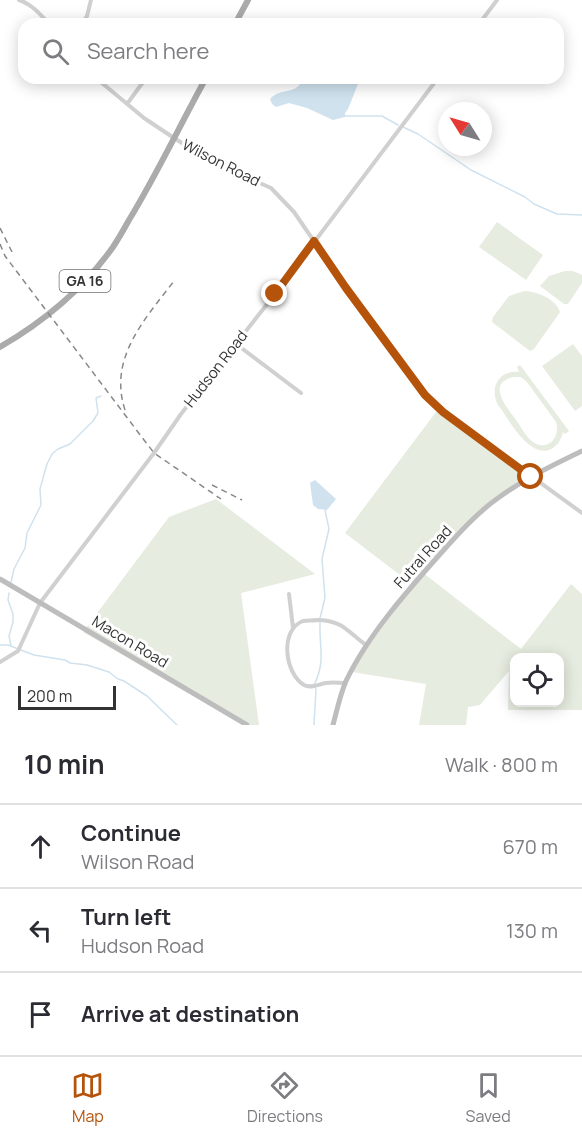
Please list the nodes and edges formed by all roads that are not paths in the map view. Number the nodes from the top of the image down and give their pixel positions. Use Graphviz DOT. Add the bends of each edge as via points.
graph roads {
  1 [pos="19,0"];
  2 [pos="91,0"];
  3 [pos="248,0"];
  4 [pos="497,0"];
  5 [pos="43,18"];
  6 [pos="86,18"];
  7 [pos="238,18"];
  8 [pos="484,18"];
  9 [pos="103,84"];
  10 [pos="142,84"];
  11 [pos="203,84"];
  12 [pos="433,84"];
  13 [pos="127,104"];
  14 [pos="174,138"];
  15 [pos="314,241"];
  16 [pos="236,344"];
  17 [pos="0,347"];
  18 [pos="301,393"];
  19 [pos="582,451"];
  20 [pos="531,477"];
  21 [pos="582,513"];
  22 [pos="0,579"];
  23 [pos="289,594"];
  24 [pos="40,603"];
  25 [pos="293,628"];
  26 [pos="367,646"];
  27 [pos="0,662"];
  28 [pos="345,683"];
  29 [pos="247,725"];
  30 [pos="333,725"];
  1 -- 5 [label="street"];
  2 -- 6 [label="street"];
  3 -- 7 [label="main road"];
  4 -- 8 [label="street"];
  9 -- 13 [label="street, Wilson Road"];
  10 -- 13 [label="street"];
  11 -- 14 [label="main road, GA 16"];
  12 -- 15 [label="street, Hudson Road"];
  13 -- 14 [label="street, Wilson Road"];
  14 -- 15 [label="street, Wilson Road" via="209,160 271,188"];
  14 -- 17 [label="main road, GA 16" via="112,247 82,284 49,314"];
  15 -- 16 [label="street, Hudson Road"];
  15 -- 20 [label="street, Wilson Road" via="425,395"];
  16 -- 18 [label="street"];
  16 -- 24 [label="street, Hudson Road"];
  19 -- 20 [label="street, Futral Road"];
  20 -- 21 [label="street, Wilson Road"];
  20 -- 26 [label="street, Futral Road" via="497,498 467,525 410,588"];
  22 -- 24 [label="street, Macon Road"];
  23 -- 25 [label="street"];
  24 -- 27 [label="street, Hudson Road" via="18,651"];
  24 -- 29 [label="street, Macon Road"];
  25 -- 26 [label="street" via="304,621 321,620 340,625"];
  25 -- 28 [label="street" via="287,654 297,679 310,687"];
  26 -- 28 [label="street, Futral Road"];
  28 -- 30 [label="street, Futral Road"];
}
